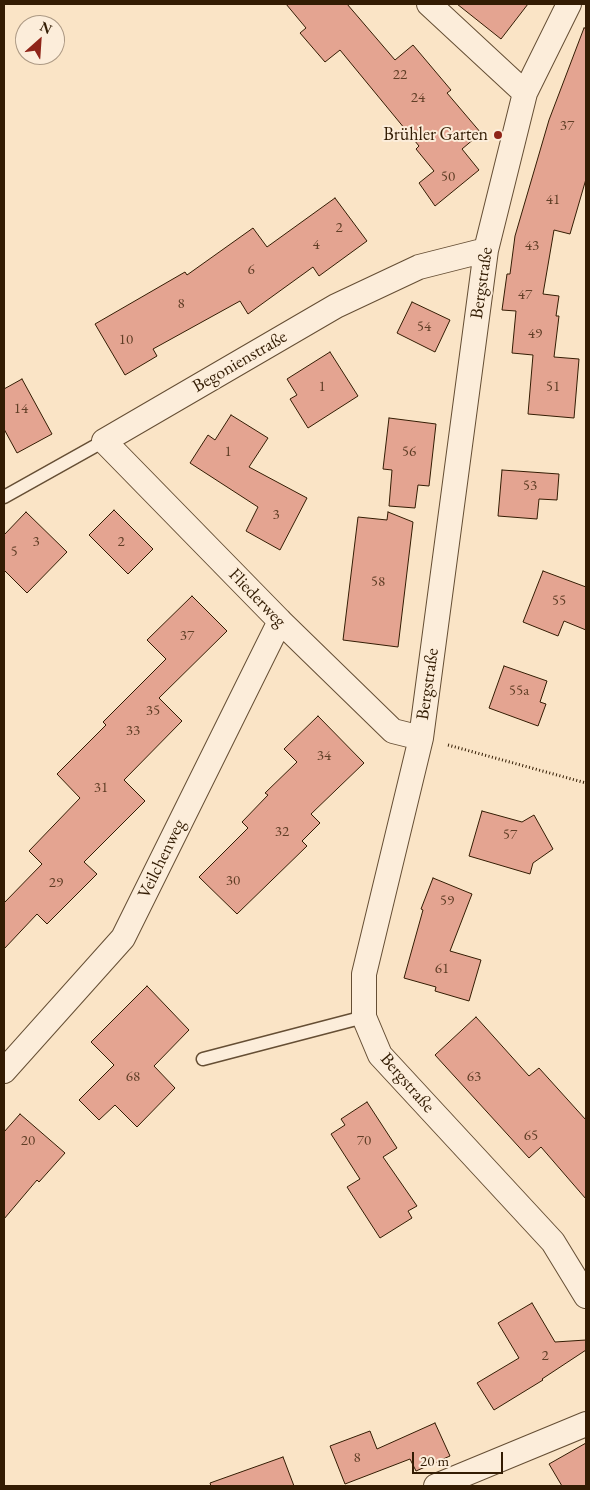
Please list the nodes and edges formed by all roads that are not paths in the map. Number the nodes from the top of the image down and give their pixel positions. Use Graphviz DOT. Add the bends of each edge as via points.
graph roads {
  1 [pos="429,4"];
  2 [pos="569,4"];
  3 [pos="525,93"];
  4 [pos="486,250"];
  5 [pos="104,441"];
  6 [pos="4,497"];
  7 [pos="280,621"];
  8 [pos="421,738"];
  9 [pos="364,1017"];
  10 [pos="203,1059"];
  11 [pos="4,1071"];
  12 [pos="586,1296"];
  13 [pos="586,1424"];
  14 [pos="436,1486"];
  1 -- 3 [label="street"];
  2 -- 3 [label="street, Bergstraße"];
  3 -- 4 [label="street, Bergstraße"];
  4 -- 5 [label="street, Begonienstraße" via="419,267 336,306"];
  4 -- 8 [label="street, Bergstraße"];
  5 -- 6 [label="lane, Begonienstraße"];
  5 -- 7 [label="street, Fliederweg"];
  7 -- 8 [label="street, Fliederweg" via="393,731"];
  7 -- 11 [label="street, Veilchenweg" via="123,938"];
  8 -- 9 [label="street, Bergstraße" via="364,974"];
  9 -- 10 [label="lane"];
  9 -- 12 [label="street, Bergstraße" via="380,1056 553,1242"];
  13 -- 14 [label="street"];
}
